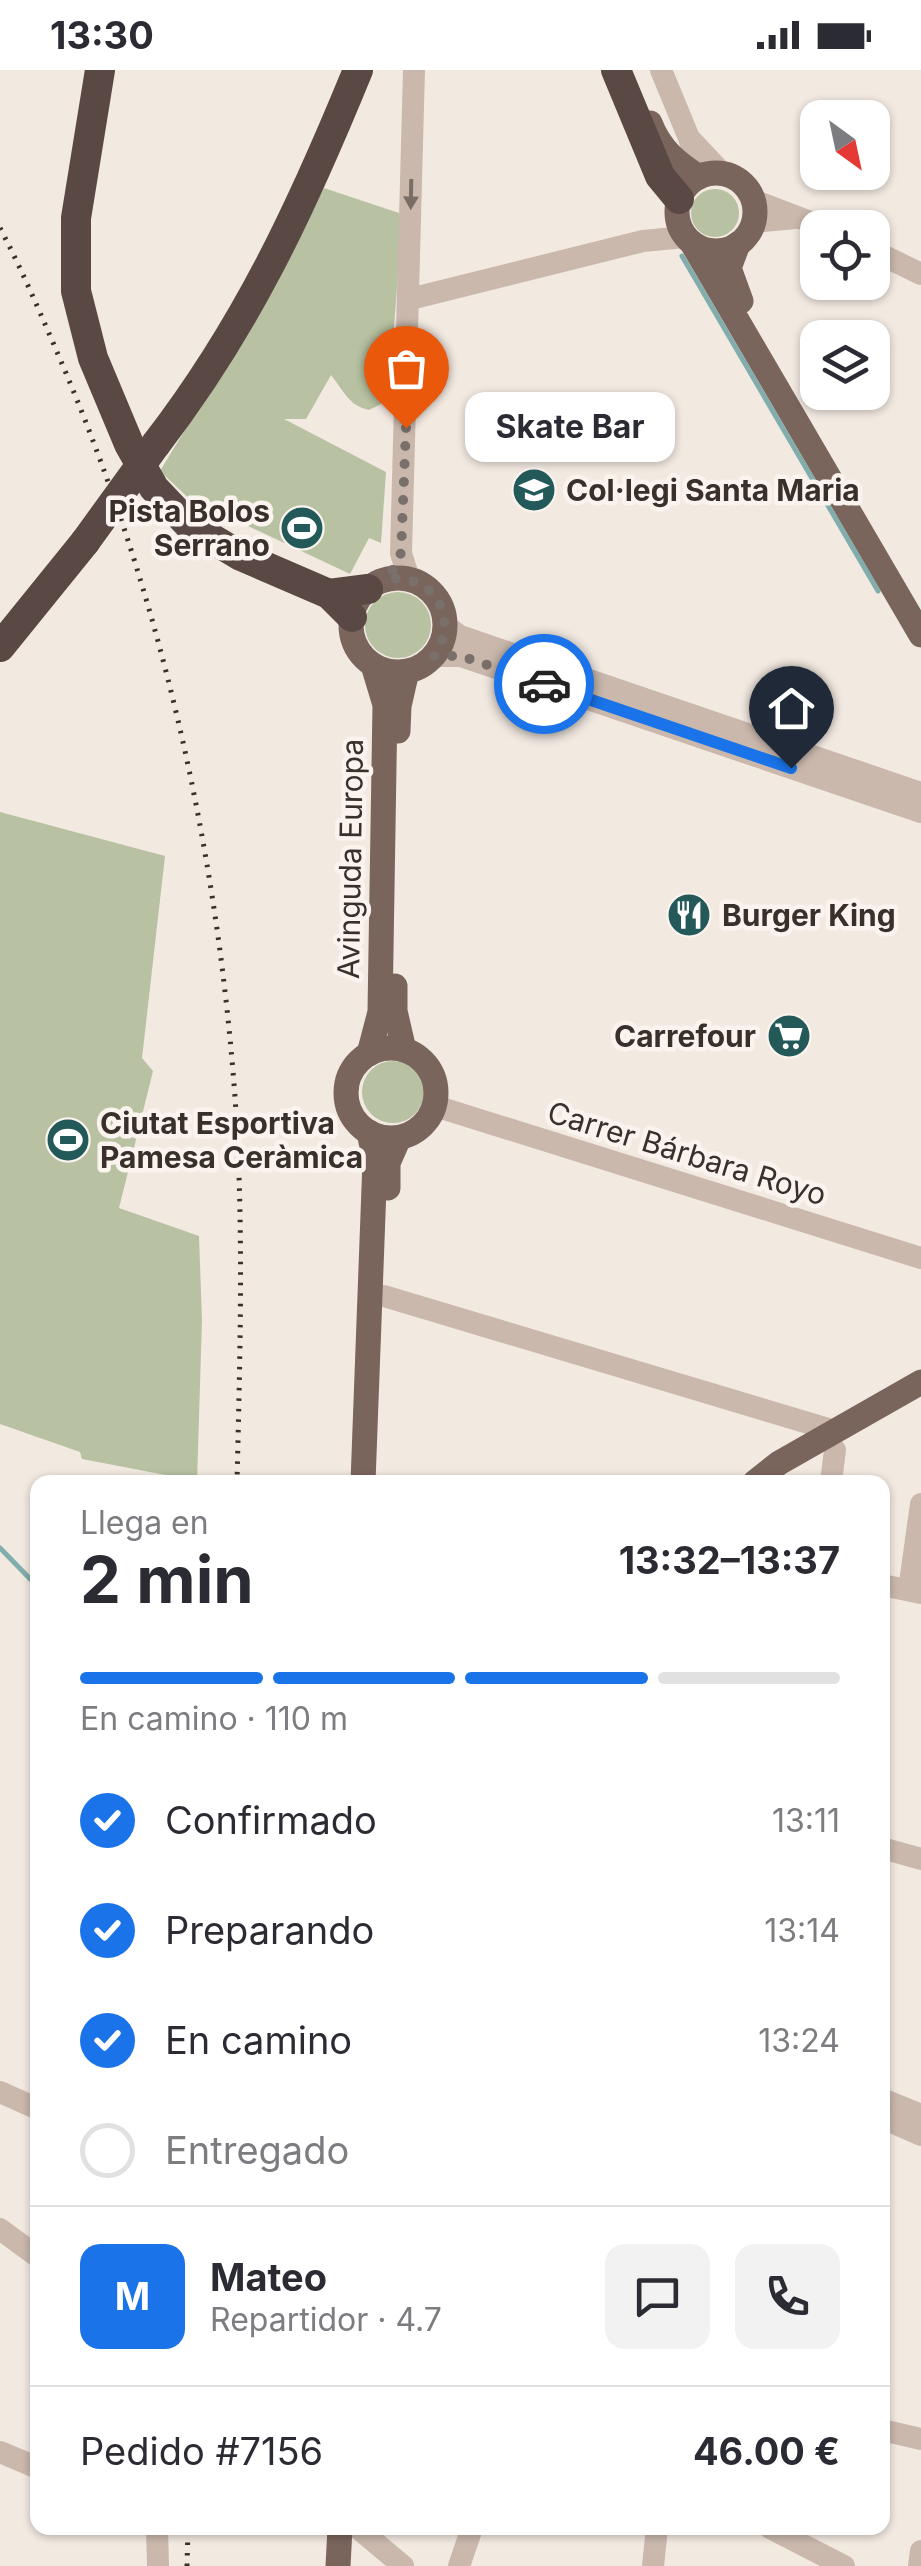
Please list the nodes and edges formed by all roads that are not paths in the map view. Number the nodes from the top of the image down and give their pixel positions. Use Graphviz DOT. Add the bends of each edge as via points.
graph roads {
  1 [pos="100,70"];
  2 [pos="337,70"];
  3 [pos="358,70"];
  4 [pos="414,70"];
  5 [pos="616,70"];
  6 [pos="629,70"];
  7 [pos="661,70"];
  8 [pos="694,204"];
  9 [pos="753,211"];
  10 [pos="800,217"];
  11 [pos="738,244"];
  12 [pos="890,259"];
  13 [pos="921,274"];
  14 [pos="410,299"];
  15 [pos="156,444"];
  16 [pos="389,582"];
  17 [pos="329,594"];
  18 [pos="352,617"];
  19 [pos="446,625"];
  20 [pos="920,625"];
  21 [pos="0,646"];
  22 [pos="434,656"];
  23 [pos="373,665"];
  24 [pos="408,671"];
  25 [pos="921,793"];
  26 [pos="921,812"];
  27 [pos="404,1050"];
  28 [pos="369,1054"];
  29 [pos="435,1106"];
  30 [pos="368,1132"];
  31 [pos="399,1138"];
  32 [pos="921,1258"];
  33 [pos="384,1296"];
  34 [pos="921,1382"];
  35 [pos="921,1401"];
  36 [pos="794,1418"];
  37 [pos="835,1440"];
  38 [pos="803,1449"];
  39 [pos="363,1475"];
  40 [pos="376,1475"];
  41 [pos="765,1475"];
  42 [pos="789,1475"];
  43 [pos="832,1475"];
  44 [pos="921,1504"];
  45 [pos="890,1587"];
  46 [pos="915,1592"];
  47 [pos="890,1850"];
  48 [pos="921,1859"];
  49 [pos="0,2092"];
  50 [pos="890,2102"];
  51 [pos="30,2105"];
  52 [pos="921,2115"];
  53 [pos="890,2121"];
  54 [pos="921,2134"];
  55 [pos="0,2229"];
  56 [pos="30,2251"];
  57 [pos="890,2432"];
  58 [pos="921,2439"];
  59 [pos="0,2452"];
  60 [pos="30,2465"];
  61 [pos="157,2535"];
  62 [pos="327,2535"];
  63 [pos="340,2535"];
  64 [pos="366,2535"];
  65 [pos="470,2535"];
  66 [pos="657,2535"];
  67 [pos="790,2535"];
  68 [pos="921,2551"];
  69 [pos="158,2566"];
  70 [pos="325,2566"];
  71 [pos="338,2566"];
  72 [pos="403,2566"];
  73 [pos="459,2566"];
  74 [pos="653,2566"];
  75 [pos="844,2566"];
  76 [pos="919,2566"];
  1 -- 17 [label="highway" via="76,218 76,291 93,358 130,444 154,488 190,524 241,556"];
  2 -- 15 [label="highway" via="265,246"];
  3 -- 15 [label="highway" via="280,251 240,324"];
  4 -- 14 [label="street, one-way"];
  5 -- 8 [label="highway" via="660,176"];
  6 -- 8 [label="main road" via="656,138"];
  7 -- 8 [label="street" via="689,138"];
  8 -- 9 [label="main road" via="741,182"];
  8 -- 11 [label="main road" via="715,251"];
  8 -- 14 [label="street" via="643,241"];
  8 -- 20 [label="main road"];
  9 -- 10 [label="street"];
  9 -- 11 [label="main road"];
  11 -- 20 [label="main road" via="730,268 734,290"];
  12 -- 13 [label="street"];
  14 -- 16 [label="street" via="401,553"];
  15 -- 21 [label="highway, bridge"];
  16 -- 17 [label="highway"];
  16 -- 18 [label="main road" via="355,606"];
  16 -- 19 [label="main road" via="424,585 436,596"];
  17 -- 18 [label="highway"];
  18 -- 23 [label="main road" via="355,644"];
  19 -- 22 [label="main road"];
  19 -- 25 [label="street" via="460,636"];
  22 -- 24 [label="main road"];
  22 -- 26 [label="street" via="461,656"];
  23 -- 24 [label="main road"];
  23 -- 28 [label="main road, Avinguda Europa" via="385,705 380,1012"];
  24 -- 27 [label="main road, Avinguda Europa" via="399,706 395,1011"];
  27 -- 28 [label="main road"];
  27 -- 29 [label="main road" via="434,1078"];
  28 -- 30 [label="main road" via="347,1086 351,1112"];
  29 -- 31 [label="main road" via="422,1126"];
  29 -- 32 [label="street, Carrer Bárbara Royo"];
  30 -- 31 [label="main road"];
  30 -- 39 [label="main road" via="376,1162"];
  31 -- 33 [label="main road" via="388,1163"];
  33 -- 36 [label="street"];
  33 -- 40 [label="main road"];
  34 -- 37 [label="main road"];
  35 -- 37 [label="main road"];
  36 -- 37 [label="street"];
  36 -- 38 [label="street"];
  37 -- 38 [label="main road"];
  37 -- 42 [label="main road"];
  37 -- 43 [label="street"];
  38 -- 41 [label="main road"];
  44 -- 46 [label="street"];
  45 -- 46 [label="street"];
  47 -- 48 [label="street"];
  49 -- 51 [label="street"];
  50 -- 52 [label="street"];
  53 -- 54 [label="street"];
  55 -- 56 [label="street"];
  57 -- 58 [label="street"];
  59 -- 60 [label="street"];
  61 -- 69 [label="street"];
  62 -- 70 [label="main road"];
  63 -- 71 [label="main road"];
  64 -- 72 [label="street"];
  65 -- 73 [label="street"];
  66 -- 74 [label="street"];
  67 -- 75 [label="street"];
  68 -- 76 [label="street"];
}
